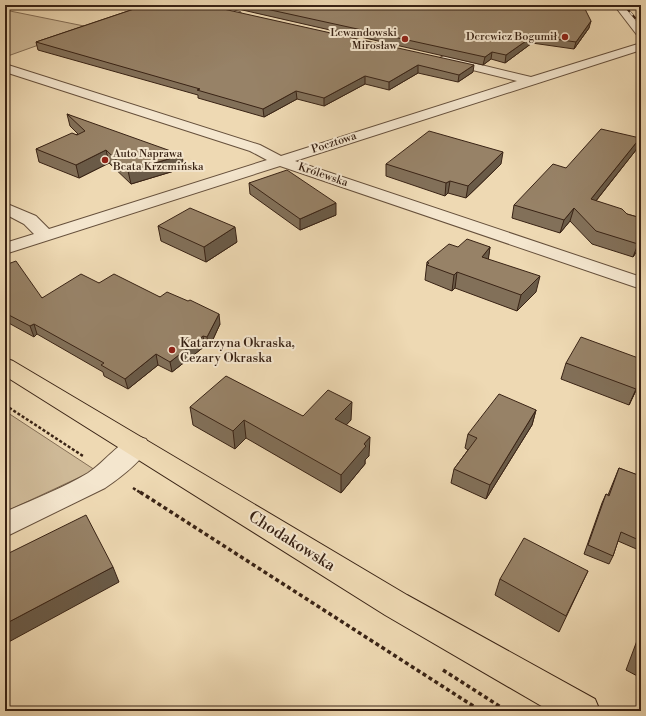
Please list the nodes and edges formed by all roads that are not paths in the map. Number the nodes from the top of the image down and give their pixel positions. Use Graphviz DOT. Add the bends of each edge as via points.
graph roads {
  1 [pos="199,5"];
  2 [pos="619,5"];
  3 [pos="245,16"];
  4 [pos="641,33"];
  5 [pos="641,46"];
  6 [pos="430,57"];
  7 [pos="5,68"];
  8 [pos="531,81"];
  9 [pos="279,161"];
  10 [pos="5,208"];
  11 [pos="46,236"];
  12 [pos="5,249"];
  13 [pos="641,283"];
  14 [pos="5,366"];
  15 [pos="137,446"];
  16 [pos="5,524"];
  17 [pos="583,711"];
  1 -- 3 [label="street"];
  2 -- 4 [label="street"];
  5 -- 8 [label="street, Pocztowa"];
  6 -- 8 [label="street"];
  7 -- 9 [label="street, Królewska" via="255,148"];
  8 -- 9 [label="street, Pocztowa"];
  9 -- 11 [label="street, Pocztowa"];
  9 -- 13 [label="street, Królewska"];
  10 -- 11 [label="street" via="30,220"];
  11 -- 12 [label="street, Pocztowa"];
  14 -- 15 [label="main road, Chodakowska"];
  15 -- 16 [label="street" via="96,481"];
  15 -- 17 [label="main road, Chodakowska" via="396,605"];
}
